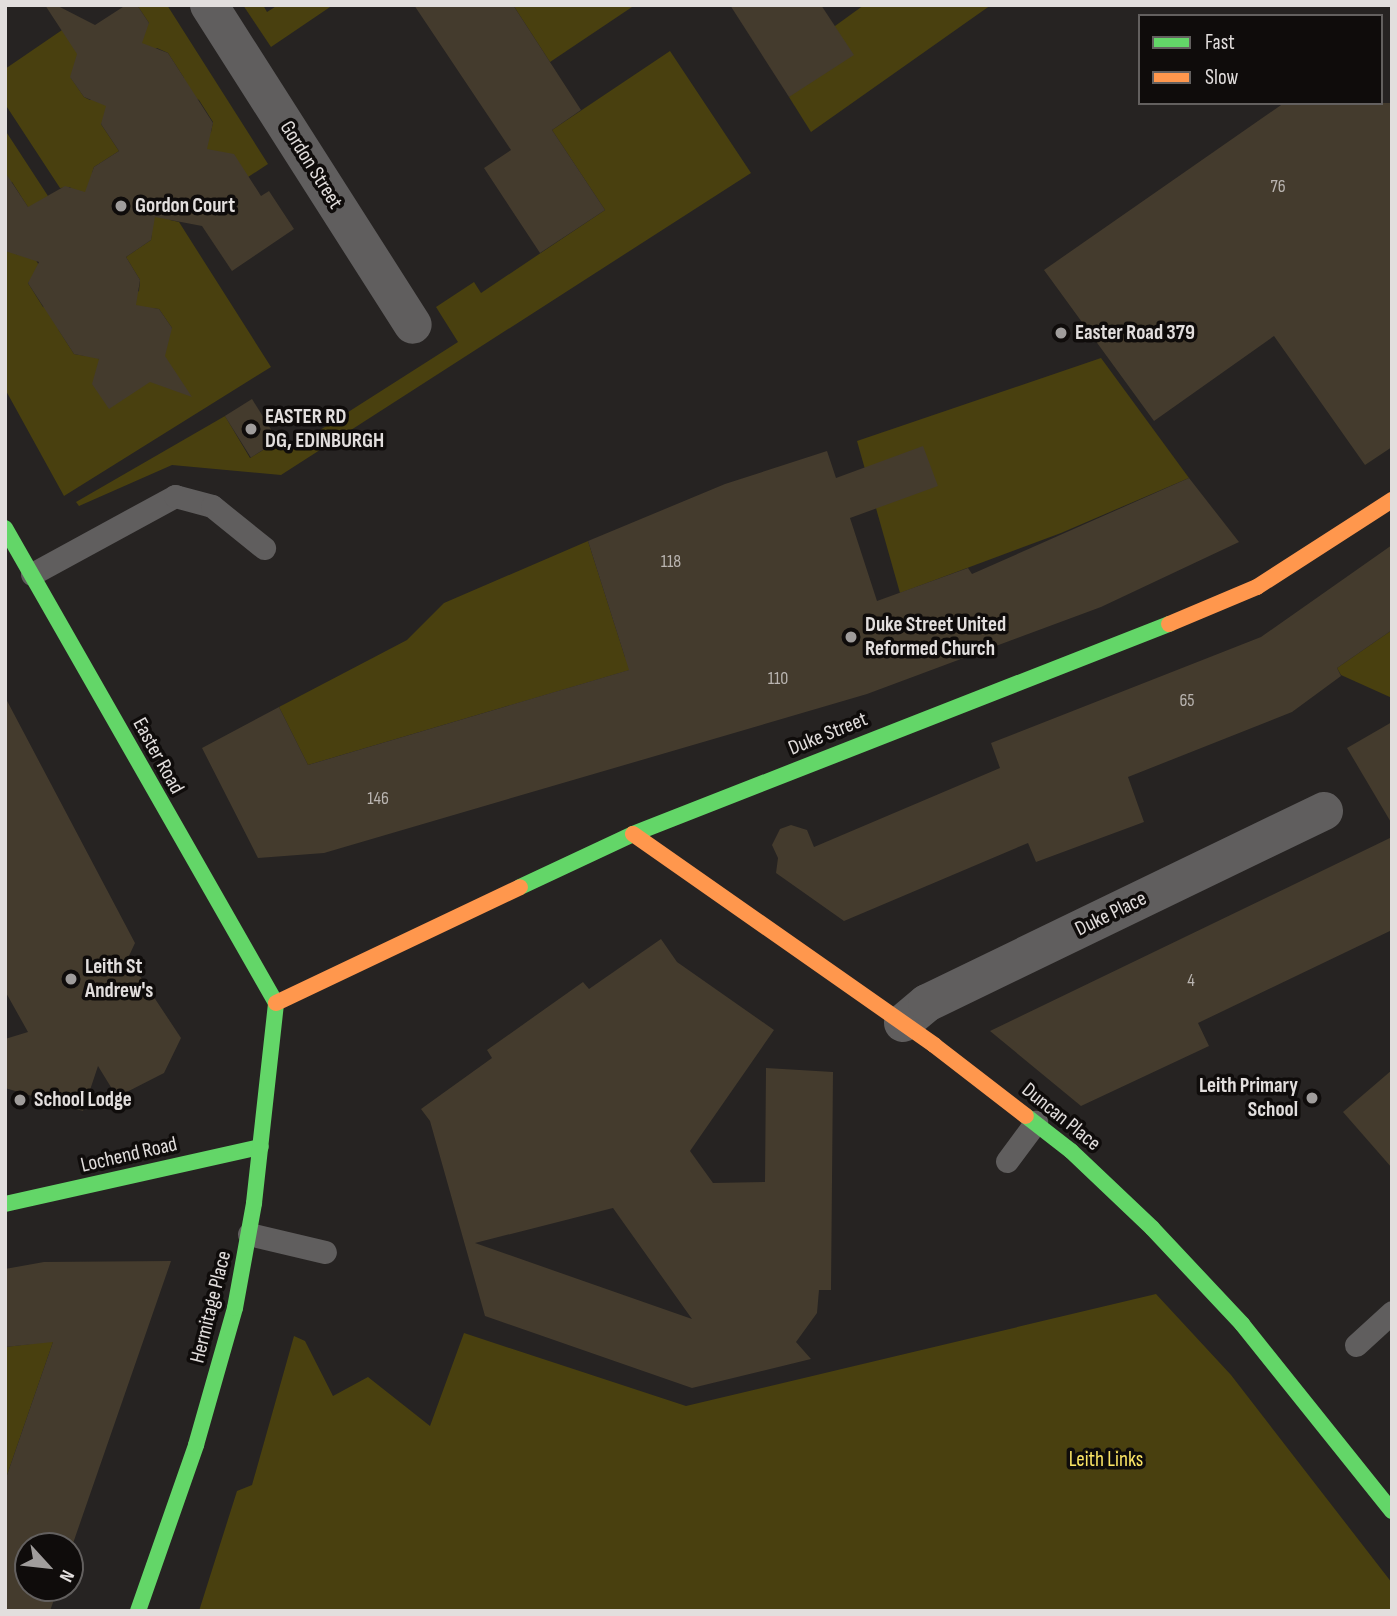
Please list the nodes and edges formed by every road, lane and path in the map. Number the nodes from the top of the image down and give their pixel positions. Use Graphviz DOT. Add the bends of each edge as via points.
graph roads {
  1 [pos="209,5"];
  2 [pos="413,325"];
  3 [pos="1392,500"];
  4 [pos="5,528"];
  5 [pos="264,548"];
  6 [pos="32,574"];
  7 [pos="1324,811"];
  8 [pos="633,834"];
  9 [pos="276,1003"];
  10 [pos="903,1023"];
  11 [pos="1036,1122"];
  12 [pos="261,1147"];
  13 [pos="1006,1161"];
  14 [pos="5,1204"];
  15 [pos="250,1234"];
  16 [pos="325,1252"];
  17 [pos="1392,1312"];
  18 [pos="1356,1345"];
  19 [pos="1392,1511"];
  20 [pos="138,1611"];
  1 -- 2 [label="street, Gordon Street"];
  3 -- 8 [label="street, Duke Street" via="1230,600"];
  4 -- 6 [label="street, Easter Road"];
  5 -- 6 [label="lane" via="212,506 175,496"];
  6 -- 9 [label="street, Easter Road"];
  7 -- 10 [label="street, Duke Place" via="927,1003"];
  8 -- 9 [label="street, Duke Street"];
  8 -- 10 [label="street, Duncan Place"];
  9 -- 12 [label="street, Hermitage Place"];
  10 -- 11 [label="street, Duncan Place"];
  11 -- 13 [label="lane"];
  11 -- 19 [label="street, Duncan Place" via="1110,1186 1207,1285"];
  12 -- 14 [label="street, Lochend Road"];
  12 -- 15 [label="street, Hermitage Place"];
  15 -- 16 [label="lane"];
  15 -- 20 [label="street, Hermitage Place" via="235,1308 200,1432"];
  17 -- 18 [label="lane"];
}
